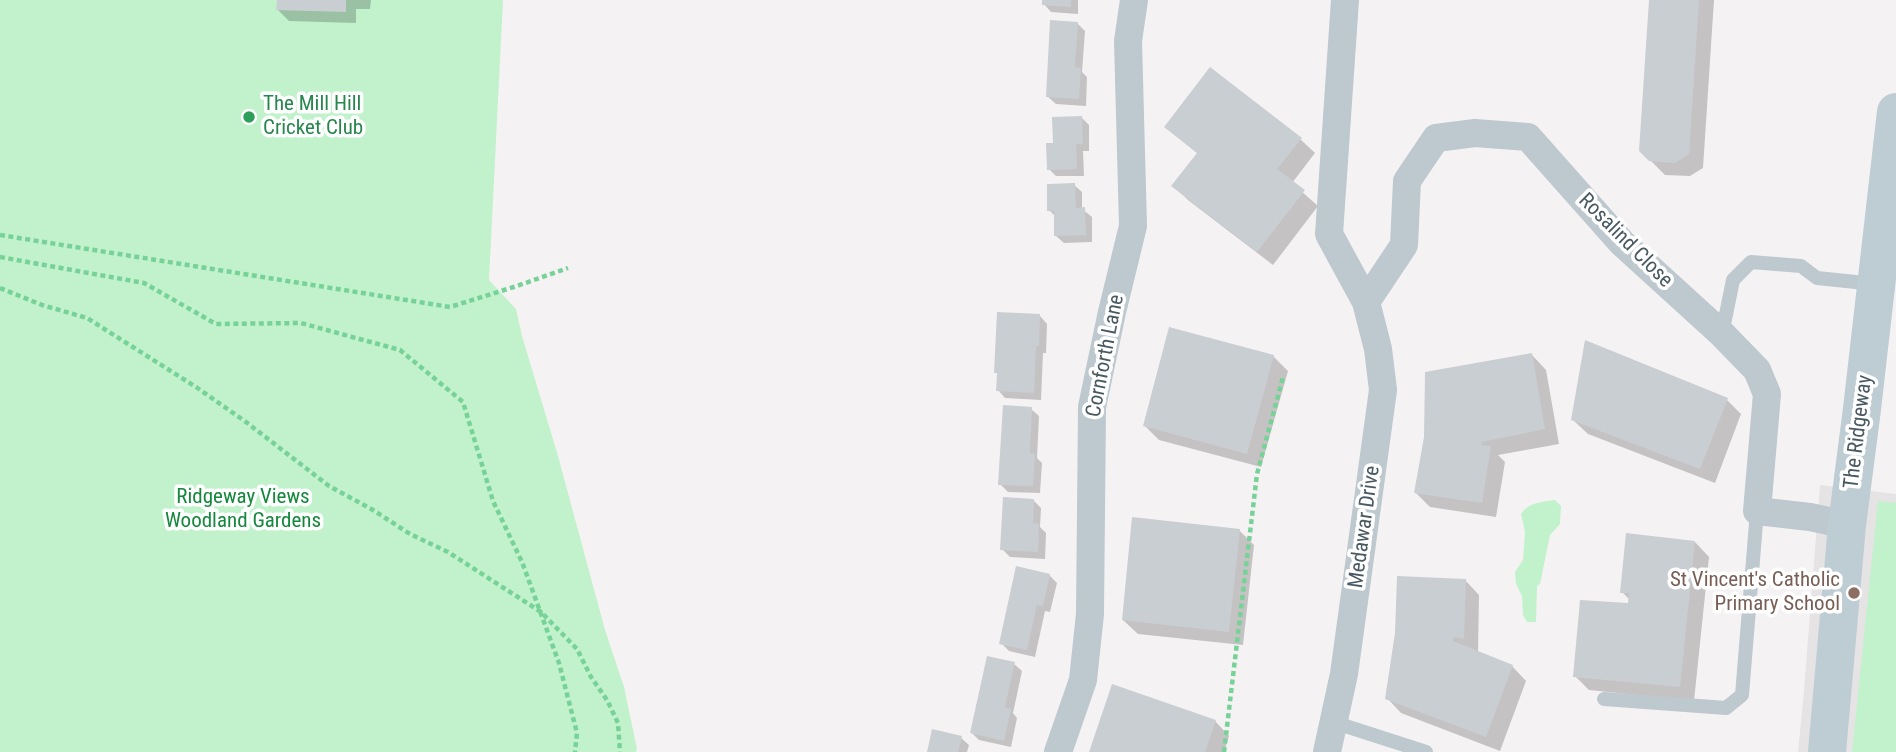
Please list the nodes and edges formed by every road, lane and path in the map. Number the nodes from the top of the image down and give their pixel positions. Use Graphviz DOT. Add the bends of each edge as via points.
graph roads {
  1 [pos="1133,0"];
  2 [pos="1345,0"];
  3 [pos="1896,113"];
  4 [pos="0,235"];
  5 [pos="0,257"];
  6 [pos="568,268"];
  7 [pos="1876,284"];
  8 [pos="0,288"];
  9 [pos="1366,302"];
  10 [pos="1722,334"];
  11 [pos="1283,377"];
  12 [pos="1757,511"];
  13 [pos="1847,525"];
  14 [pos="541,612"];
  15 [pos="1604,699"];
  16 [pos="1334,722"];
  17 [pos="575,752"];
  18 [pos="620,752"];
  19 [pos="1058,752"];
  20 [pos="1224,752"];
  21 [pos="1327,752"];
  22 [pos="1426,752"];
  23 [pos="1827,752"];
  1 -- 19 [label="street, Cornforth Lane" via="1128,41 1133,226 1092,407 1090,614 1083,680"];
  2 -- 9 [label="street" via="1329,234"];
  3 -- 7 [label="main road, The Ridgeway"];
  4 -- 6 [label="path" via="450,307"];
  5 -- 14 [label="path" via="144,283 216,324 301,324 400,350 463,402 493,501"];
  7 -- 10 [label="lane" via="1817,278 1801,265 1751,262 1732,280"];
  7 -- 13 [label="main road, The Ridgeway"];
  8 -- 14 [label="path" via="87,318 196,387 330,486 448,552"];
  9 -- 10 [label="street, Rosalind Close" via="1404,245 1408,181 1436,138 1475,133 1528,137 1622,243"];
  9 -- 16 [label="street, Medawar Drive" via="1383,390"];
  10 -- 12 [label="street, Rosalind Close" via="1757,370 1767,394"];
  11 -- 20 [label="path" via="1257,474"];
  12 -- 13 [label="street"];
  12 -- 15 [label="lane" via="1742,695 1726,708"];
  13 -- 23 [label="main road, The Ridgeway"];
  14 -- 17 [label="path" via="577,733"];
  14 -- 18 [label="path" via="577,649 607,700 618,723"];
  16 -- 21 [label="street, Medawar Drive"];
  16 -- 22 [label="lane"];
}
